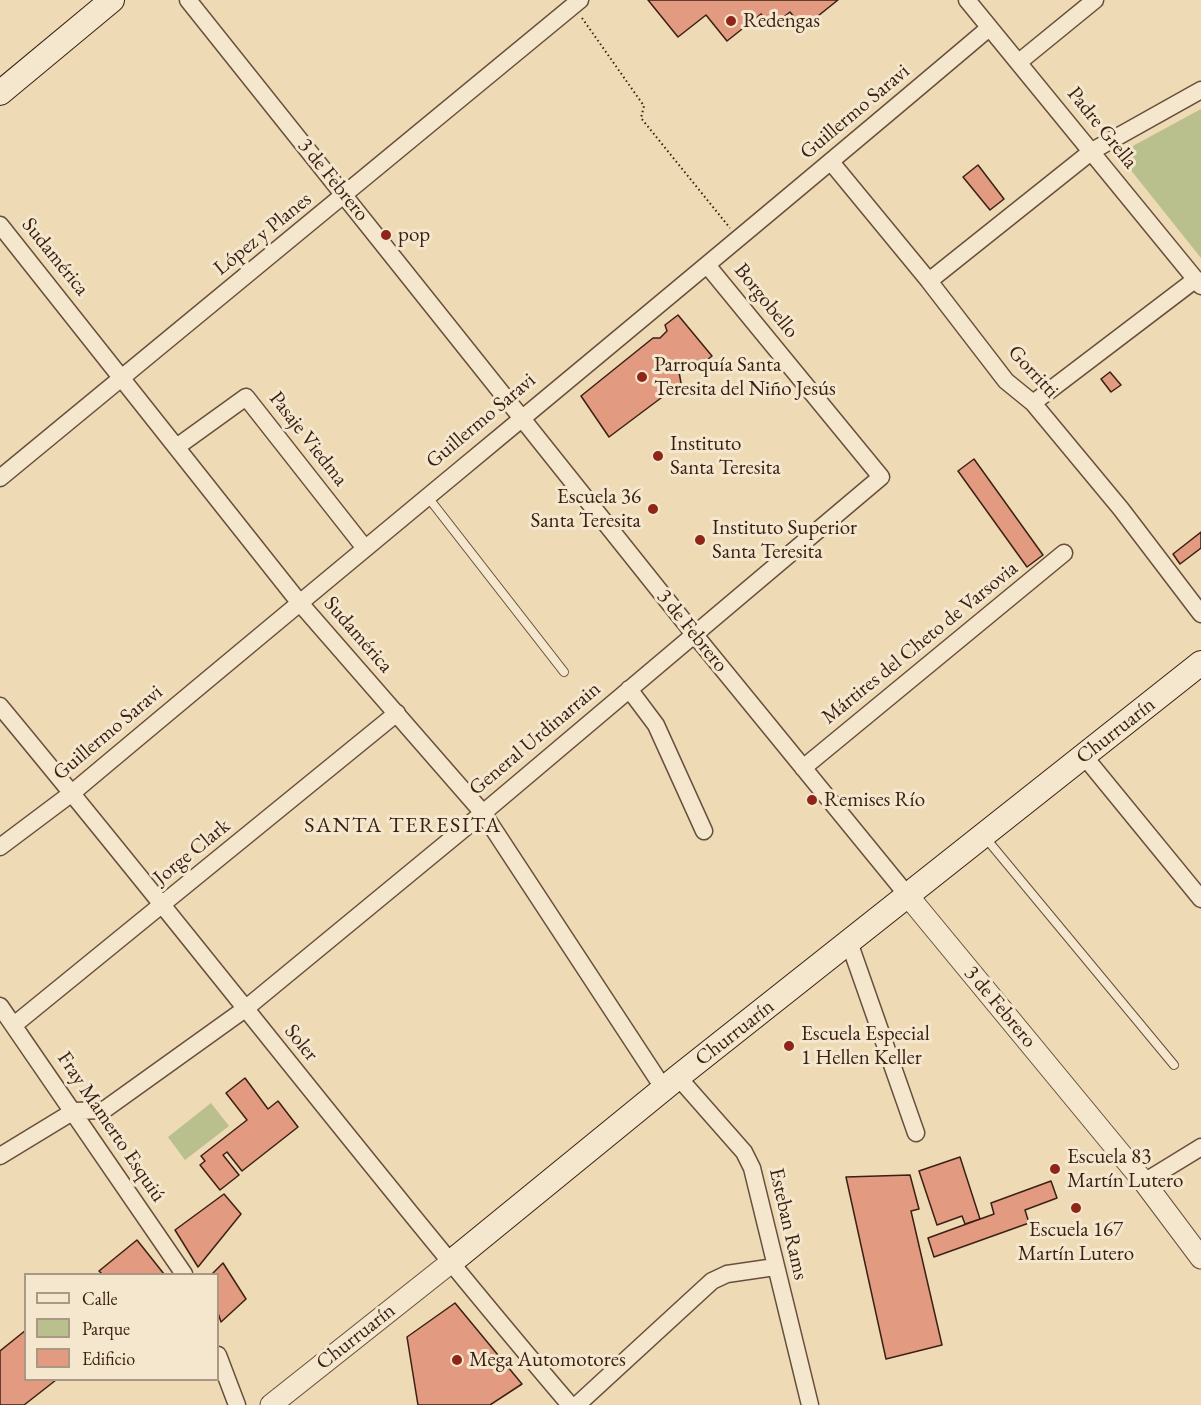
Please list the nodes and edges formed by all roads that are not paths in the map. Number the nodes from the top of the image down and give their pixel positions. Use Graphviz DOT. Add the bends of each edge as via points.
graph roads {
  1 [pos="112,0"];
  2 [pos="188,0"];
  3 [pos="967,0"];
  4 [pos="1095,0"];
  5 [pos="577,3"];
  6 [pos="989,28"];
  7 [pos="1019,62"];
  8 [pos="1201,90"];
  9 [pos="0,93"];
  10 [pos="1092,151"];
  11 [pos="831,162"];
  12 [pos="346,196"];
  13 [pos="0,225"];
  14 [pos="707,265"];
  15 [pos="929,280"];
  16 [pos="1198,282"];
  17 [pos="121,376"];
  18 [pos="1033,403"];
  19 [pos="522,416"];
  20 [pos="178,446"];
  21 [pos="881,477"];
  22 [pos="0,478"];
  23 [pos="426,496"];
  24 [pos="364,547"];
  25 [pos="1064,553"];
  26 [pos="299,602"];
  27 [pos="1201,614"];
  28 [pos="694,634"];
  29 [pos="1200,666"];
  30 [pos="564,672"];
  31 [pos="629,689"];
  32 [pos="0,706"];
  33 [pos="397,713"];
  34 [pos="1084,756"];
  35 [pos="803,768"];
  36 [pos="72,793"];
  37 [pos="483,813"];
  38 [pos="704,831"];
  39 [pos="983,836"];
  40 [pos="0,847"];
  41 [pos="908,896"];
  42 [pos="1201,899"];
  43 [pos="164,904"];
  44 [pos="849,942"];
  45 [pos="0,1006"];
  46 [pos="245,1009"];
  47 [pos="14,1025"];
  48 [pos="1174,1065"];
  49 [pos="671,1083"];
  50 [pos="74,1111"];
  51 [pos="916,1133"];
  52 [pos="1201,1147"];
  53 [pos="0,1156"];
  54 [pos="1144,1182"];
  55 [pos="1201,1258"];
  56 [pos="450,1263"];
  57 [pos="774,1267"];
  58 [pos="183,1273"];
  59 [pos="219,1358"];
  60 [pos="237,1405"];
  61 [pos="271,1405"];
  62 [pos="570,1405"];
  63 [pos="577,1405"];
  64 [pos="810,1405"];
  1 -- 9 [label="main road"];
  2 -- 12 [label="street, 3 de Febrero"];
  3 -- 6 [label="street, Padre Grella"];
  4 -- 7 [label="street"];
  5 -- 12 [label="street, López y Planes"];
  6 -- 7 [label="street, Padre Grella"];
  6 -- 11 [label="street, Guillermo Saravi"];
  7 -- 10 [label="street, Padre Grella"];
  8 -- 10 [label="street"];
  10 -- 15 [label="street"];
  10 -- 16 [label="street, Padre Grella"];
  11 -- 14 [label="street, Guillermo Saravi"];
  11 -- 15 [label="street, Gorritti"];
  12 -- 17 [label="street, López y Planes"];
  12 -- 19 [label="street, 3 de Febrero"];
  13 -- 17 [label="street, Sudamérica"];
  14 -- 19 [label="street, Guillermo Saravi"];
  14 -- 21 [label="street, Borgobello"];
  15 -- 18 [label="street, Gorritti" via="1006,381"];
  16 -- 18 [label="street"];
  17 -- 20 [label="street, Sudamérica"];
  17 -- 22 [label="street, López y Planes"];
  18 -- 27 [label="street, Gorritti"];
  19 -- 23 [label="street, Guillermo Saravi"];
  19 -- 28 [label="street, 3 de Febrero"];
  20 -- 24 [label="street, Pasaje Viedma" via="246,397"];
  20 -- 26 [label="street, Sudamérica"];
  21 -- 28 [label="street, General Urdinarrain"];
  23 -- 24 [label="street, Guillermo Saravi"];
  23 -- 30 [label="lane"];
  24 -- 26 [label="street, Guillermo Saravi"];
  25 -- 35 [label="street, Mártires del Cheto de Varsovia"];
  26 -- 33 [label="street, Sudamérica"];
  26 -- 36 [label="street, Guillermo Saravi"];
  28 -- 31 [label="street, General Urdinarrain"];
  28 -- 35 [label="street, 3 de Febrero"];
  29 -- 34 [label="main road, Churruarín"];
  31 -- 37 [label="street, General Urdinarrain"];
  31 -- 38 [label="street" via="656,725"];
  32 -- 36 [label="street, Soler"];
  33 -- 37 [label="street, Sudamérica"];
  33 -- 43 [label="street, Jorge Clark"];
  34 -- 39 [label="main road, Churruarín"];
  34 -- 42 [label="street"];
  35 -- 41 [label="street, 3 de Febrero"];
  36 -- 40 [label="street, Guillermo Saravi"];
  36 -- 43 [label="street, Soler"];
  37 -- 46 [label="street, General Urdinarrain"];
  37 -- 49 [label="street, Sudamérica"];
  39 -- 41 [label="main road, Churruarín"];
  39 -- 48 [label="lane"];
  41 -- 44 [label="main road, Churruarín"];
  41 -- 54 [label="street, 3 de Febrero"];
  43 -- 46 [label="street, Soler"];
  43 -- 47 [label="street, Jorge Clark"];
  44 -- 49 [label="main road, Churruarín"];
  44 -- 51 [label="street"];
  45 -- 47 [label="street, Fray Mamerto Esquiú"];
  46 -- 50 [label="street, General Urdinarrain" via="104,1110"];
  46 -- 56 [label="street, Soler"];
  47 -- 50 [label="street, Fray Mamerto Esquiú"];
  49 -- 56 [label="main road, Churruarín"];
  49 -- 57 [label="street, Esteban Rams" via="744,1152 752,1168"];
  50 -- 53 [label="street, General Urdinarrain"];
  50 -- 58 [label="street, Fray Mamerto Esquiú"];
  52 -- 54 [label="street"];
  54 -- 55 [label="street, 3 de Febrero"];
  56 -- 61 [label="street, Churruarín"];
  56 -- 62 [label="street, Soler"];
  57 -- 63 [label="street" via="727,1274 712,1281"];
  57 -- 64 [label="street, Esteban Rams"];
  59 -- 60 [label="street"];
}
